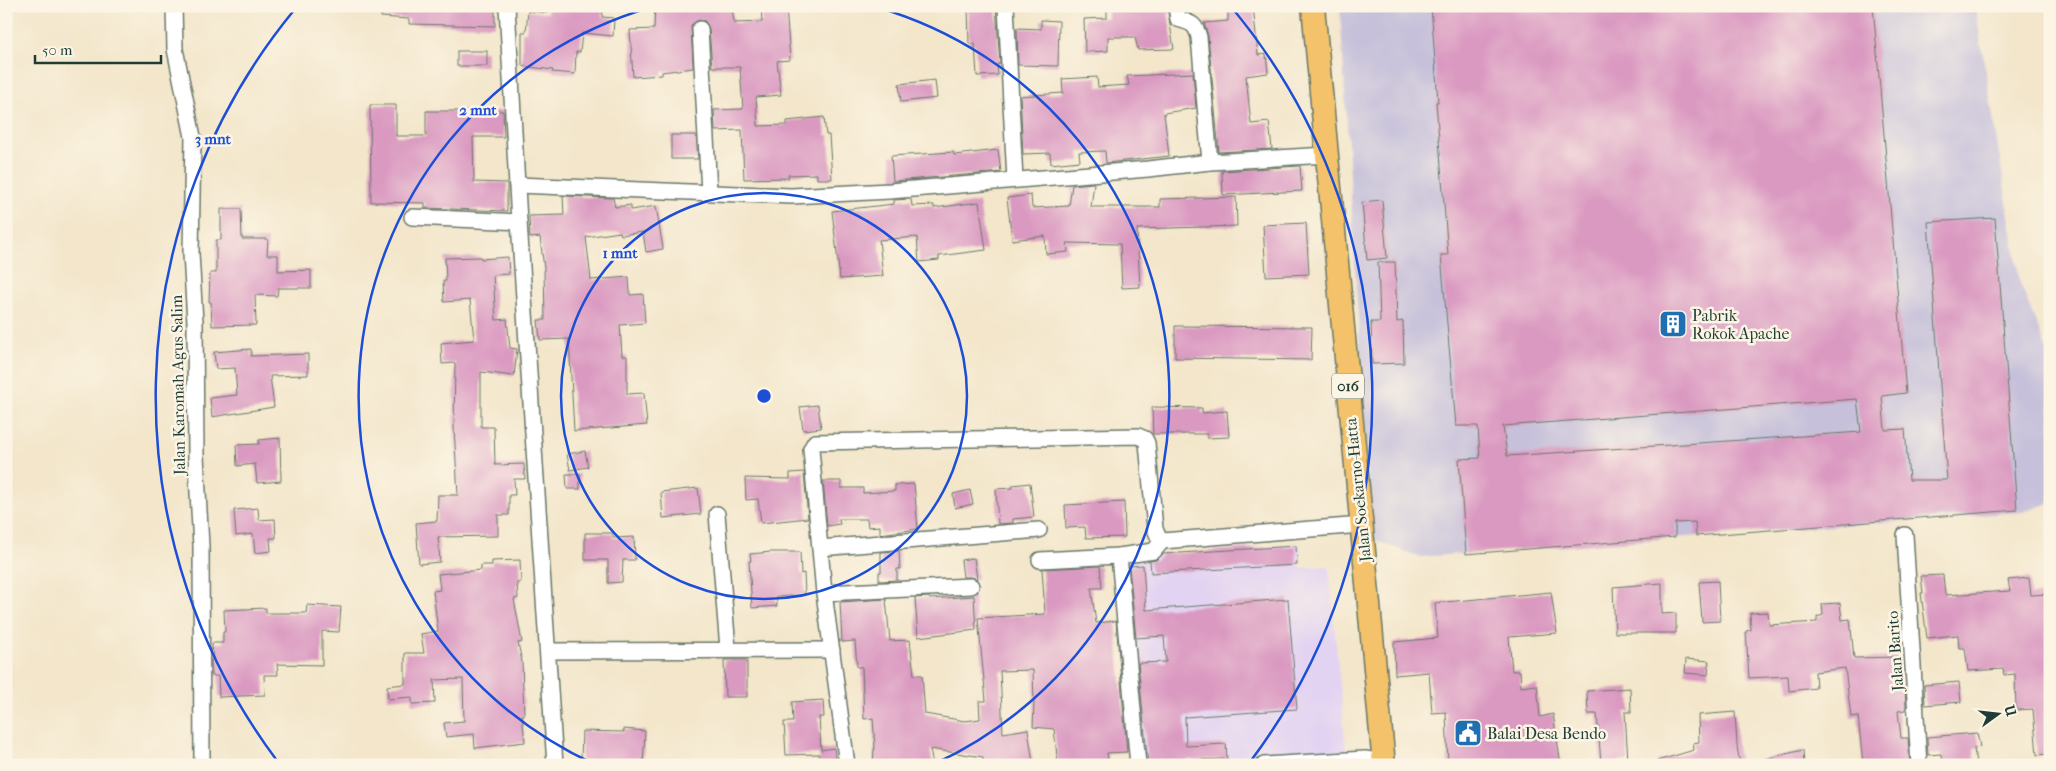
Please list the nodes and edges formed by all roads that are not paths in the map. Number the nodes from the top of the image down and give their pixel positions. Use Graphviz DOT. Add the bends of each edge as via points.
graph roads {
  1 [pos="174,6"];
  2 [pos="507,6"];
  3 [pos="1006,6"];
  4 [pos="1176,6"];
  5 [pos="1312,6"];
  6 [pos="700,29"];
  7 [pos="1326,155"];
  8 [pos="1210,162"];
  9 [pos="1015,180"];
  10 [pos="517,185"];
  11 [pos="709,192"];
  12 [pos="412,218"];
  13 [pos="519,222"];
  14 [pos="717,514"];
  15 [pos="1362,525"];
  16 [pos="1039,530"];
  17 [pos="1905,535"];
  18 [pos="1162,541"];
  19 [pos="820,548"];
  20 [pos="1119,556"];
  21 [pos="1040,560"];
  22 [pos="971,586"];
  23 [pos="824,593"];
  24 [pos="728,649"];
  25 [pos="832,650"];
  26 [pos="548,652"];
  27 [pos="1384,763"];
  28 [pos="202,765"];
  29 [pos="556,765"];
  30 [pos="847,765"];
  31 [pos="1138,765"];
  32 [pos="1264,765"];
  33 [pos="1920,765"];
  1 -- 28 [label="street, Jalan Karomah Agus Salim" via="175,49 192,137 191,253 200,546"];
  2 -- 10 [label="street"];
  3 -- 9 [label="street"];
  4 -- 8 [label="street" via="1178,19 1196,26 1199,37"];
  5 -- 7 [label="main road, Jalan Soekarno-Hatta / 016"];
  6 -- 11 [label="street"];
  7 -- 8 [label="street"];
  7 -- 15 [label="main road, Jalan Soekarno-Hatta / 016"];
  8 -- 9 [label="street"];
  9 -- 11 [label="street" via="791,196"];
  10 -- 11 [label="street"];
  10 -- 13 [label="street"];
  12 -- 13 [label="street"];
  13 -- 26 [label="street"];
  14 -- 24 [label="street"];
  15 -- 18 [label="street"];
  15 -- 27 [label="main road, Jalan Soekarno-Hatta / 016"];
  16 -- 19 [label="street"];
  17 -- 33 [label="street, Jalan Barito"];
  18 -- 19 [label="street" via="1155,529 1147,443 1142,437 815,442 811,449"];
  18 -- 20 [label="street" via="1154,551"];
  19 -- 23 [label="street"];
  20 -- 21 [label="street"];
  20 -- 31 [label="street"];
  22 -- 23 [label="street"];
  23 -- 25 [label="street"];
  24 -- 25 [label="street"];
  24 -- 26 [label="street"];
  25 -- 30 [label="street"];
  26 -- 29 [label="street"];
  27 -- 32 [label="street" via="1365,760"];
}
